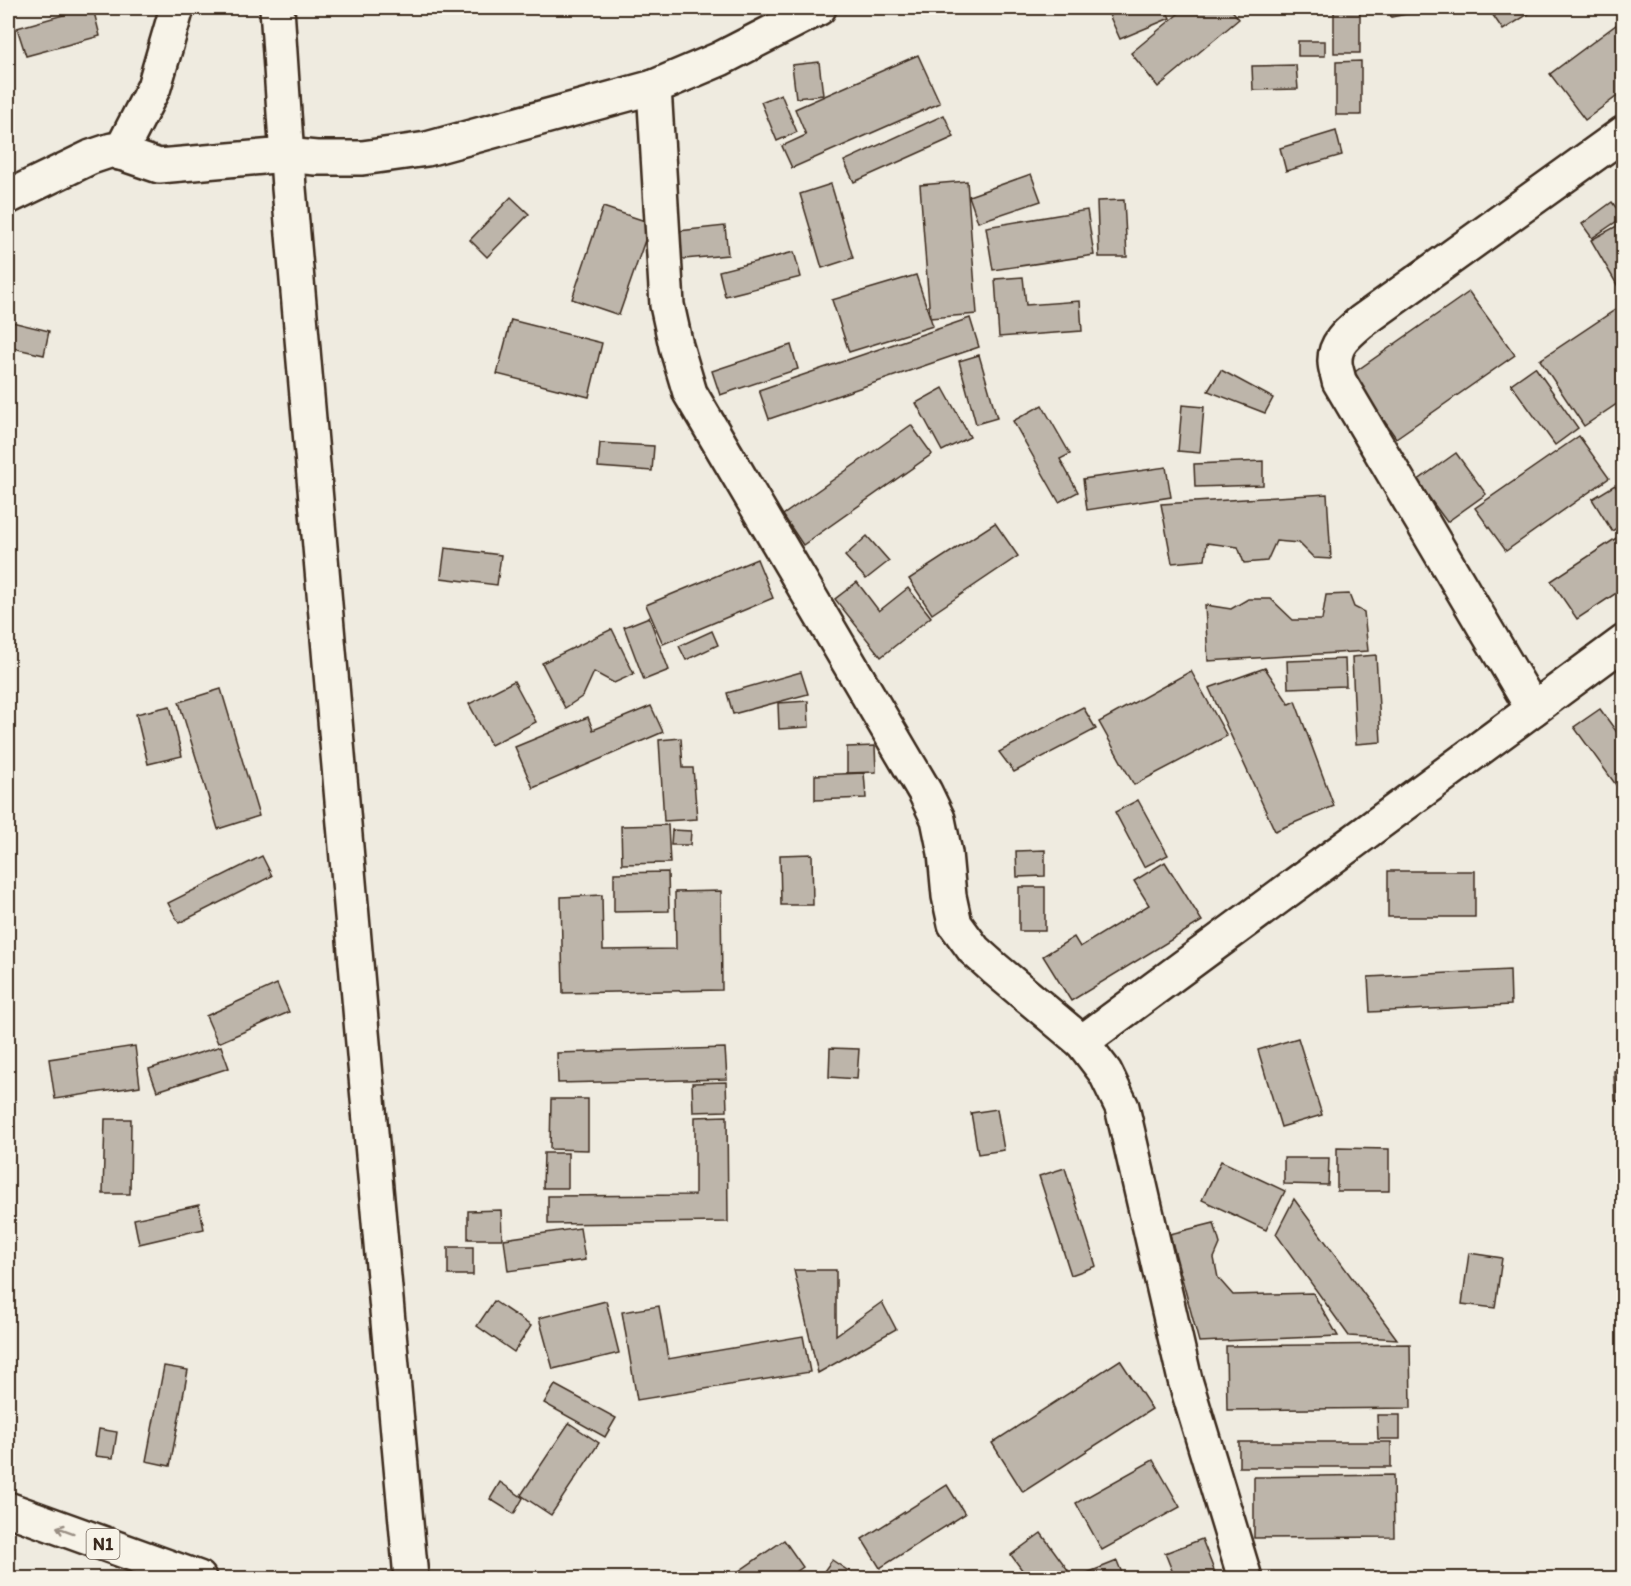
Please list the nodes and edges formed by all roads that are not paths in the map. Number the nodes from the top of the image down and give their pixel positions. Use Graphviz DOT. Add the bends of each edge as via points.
graph roads {
  1 [pos="177,8"];
  2 [pos="277,8"];
  3 [pos="819,8"];
  4 [pos="654,87"];
  5 [pos="1623,133"];
  6 [pos="120,153"];
  7 [pos="286,156"];
  8 [pos="8,197"];
  9 [pos="1623,642"];
  10 [pos="1533,709"];
  11 [pos="1082,1042"];
  12 [pos="8,1509"];
  13 [pos="199,1578"];
  14 [pos="411,1578"];
  15 [pos="1245,1578"];
  1 -- 6 [label="main road" via="154,87"];
  2 -- 7 [label="main road"];
  3 -- 4 [label="main road"];
  4 -- 7 [label="main road" via="427,149 362,158"];
  4 -- 11 [label="main road" via="667,305 690,393 926,792 938,819 955,924 994,968"];
  5 -- 10 [label="main road" via="1361,322 1344,336 1334,362 1340,381"];
  6 -- 7 [label="main road" via="159,166"];
  6 -- 8 [label="main road" via="112,150 90,157"];
  7 -- 14 [label="main road"];
  9 -- 10 [label="main road"];
  10 -- 11 [label="main road"];
  11 -- 15 [label="main road" via="1105,1072 1122,1107 1185,1380"];
  13 -- 12 [label="main road, N1, one-way"];
}
